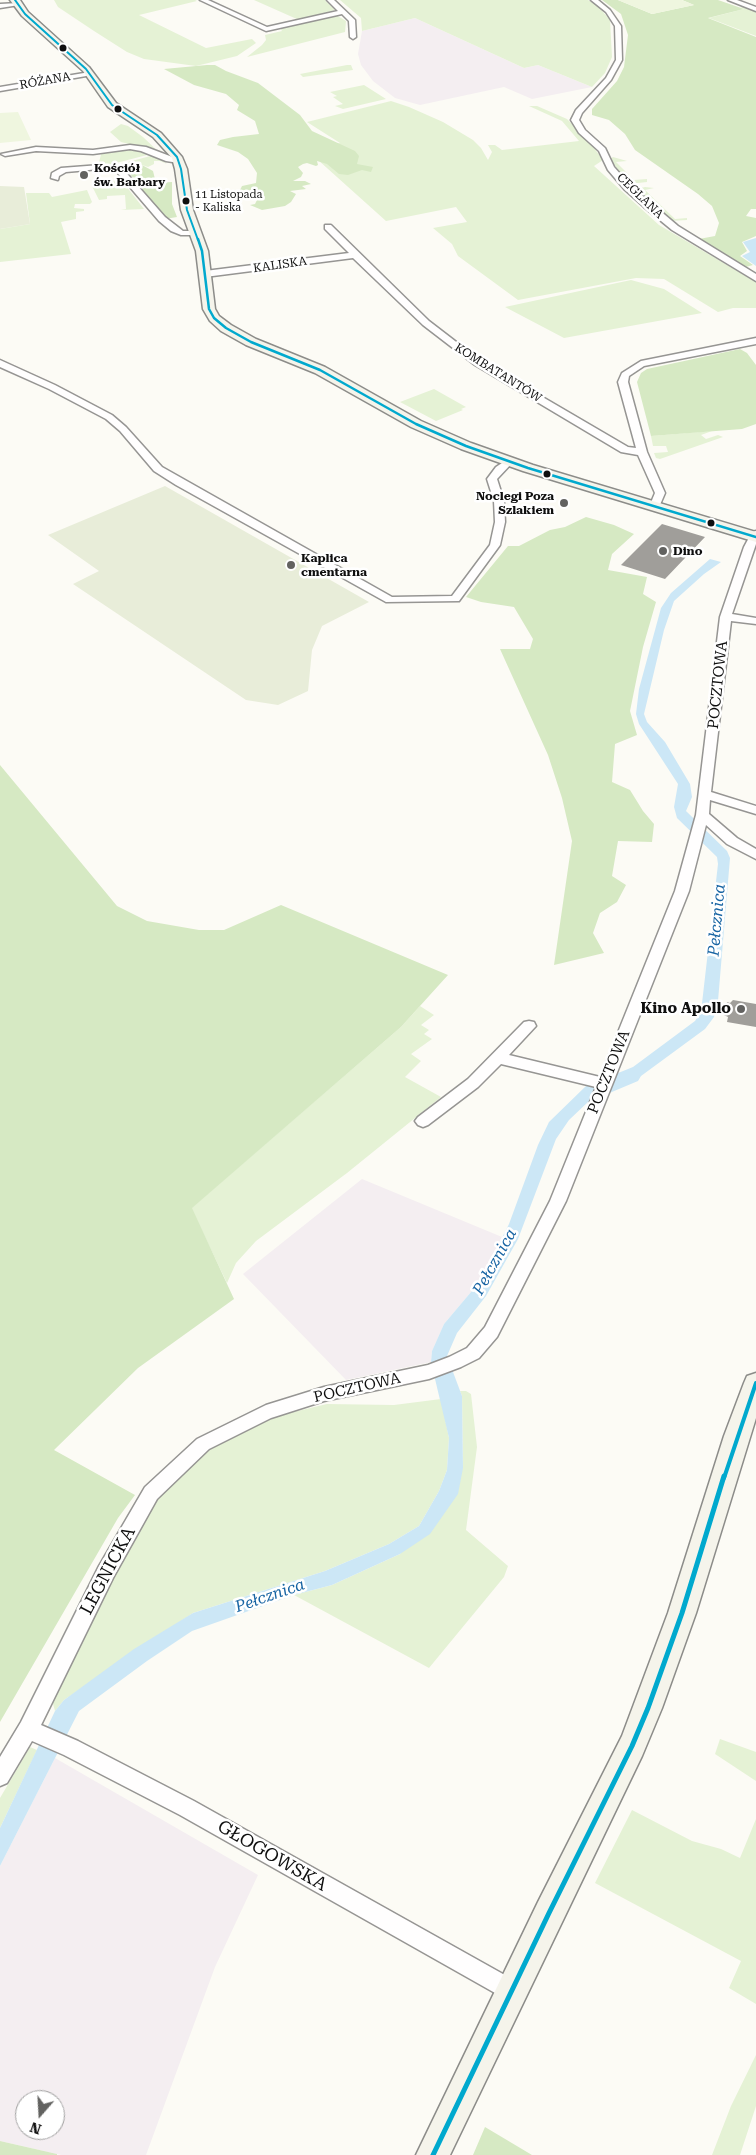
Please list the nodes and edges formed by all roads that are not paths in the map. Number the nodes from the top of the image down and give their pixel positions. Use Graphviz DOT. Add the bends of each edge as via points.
graph roads {
  1 [pos="203,0"];
  2 [pos="330,0"];
  3 [pos="594,0"];
  4 [pos="730,0"];
  5 [pos="16,2"];
  6 [pos="0,6"];
  7 [pos="756,9"];
  8 [pos="343,12"];
  9 [pos="353,36"];
  10 [pos="90,74"];
  11 [pos="0,88"];
  12 [pos="5,154"];
  13 [pos="179,161"];
  14 [pos="55,178"];
  15 [pos="328,227"];
  16 [pos="196,233"];
  17 [pos="354,254"];
  18 [pos="205,274"];
  19 [pos="756,278"];
  20 [pos="756,340"];
  21 [pos="0,363"];
  22 [pos="642,452"];
  23 [pos="508,462"];
  24 [pos="655,505"];
  25 [pos="756,536"];
  26 [pos="726,616"];
  27 [pos="756,621"];
  28 [pos="704,794"];
  29 [pos="756,810"];
  30 [pos="701,817"];
  31 [pos="756,855"];
  32 [pos="529,1026"];
  33 [pos="498,1058"];
  34 [pos="606,1077"];
  35 [pos="423,1121"];
  36 [pos="756,1383"];
  37 [pos="266,1412"];
  38 [pos="28,1729"];
  39 [pos="0,1776"];
  40 [pos="511,1992"];
  41 [pos="433,2155"];
  1 -- 8 [label="street" via="266,29"];
  2 -- 8 [label="street"];
  3 -- 19 [label="street, CEGLANA" via="608,11 620,31 619,60 602,88 575,120 602,150 611,168 628,188 675,228"];
  4 -- 7 [label="street"];
  5 -- 6 [label="street"];
  5 -- 10 [label="main road"];
  8 -- 9 [label="street" via="352,20"];
  10 -- 11 [label="street, RÓŻANA"];
  10 -- 13 [label="main road" via="112,105 158,135"];
  12 -- 13 [label="street" via="36,149 93,152 130,147"];
  13 -- 16 [label="main road" via="183,197"];
  14 -- 16 [label="street" via="64,170 100,167 119,170 174,229 181,233"];
  15 -- 17 [label="street, KOMBATANTÓW"];
  16 -- 18 [label="main road" via="202,248"];
  17 -- 18 [label="street, KALISKA"];
  17 -- 22 [label="street, KOMBATANTÓW" via="426,323 478,363 625,450"];
  18 -- 23 [label="main road" via="209,309 214,318 233,333 308,364 436,433"];
  20 -- 22 [label="street" via="641,364 625,374 623,382"];
  21 -- 23 [label="street" via="109,417 158,469 390,600 456,598 495,545 500,522 492,479"];
  22 -- 24 [label="street" via="660,493"];
  23 -- 24 [label="main road"];
  24 -- 25 [label="main road"];
  25 -- 26 [label="street, POCZTOWA" via="749,547"];
  26 -- 27 [label="street"];
  26 -- 28 [label="street, POCZTOWA"];
  28 -- 29 [label="street"];
  28 -- 30 [label="street, POCZTOWA"];
  30 -- 31 [label="street"];
  30 -- 34 [label="street, POCZTOWA" via="682,891"];
  32 -- 33 [label="street"];
  33 -- 34 [label="street" via="586,1078"];
  33 -- 35 [label="street" via="473,1083"];
  34 -- 37 [label="street, POCZTOWA" via="558,1201 491,1332 473,1354 429,1372 324,1394"];
  36 -- 40 [label="main road" via="682,1614 648,1708"];
  37 -- 38 [label="street, LEGNICKA" via="203,1444 151,1493 106,1572"];
  38 -- 39 [label="street, LEGNICKA"];
  38 -- 40 [label="street, GŁOGOWSKA" via="187,1808"];
  40 -- 41 [label="main road"];
}
